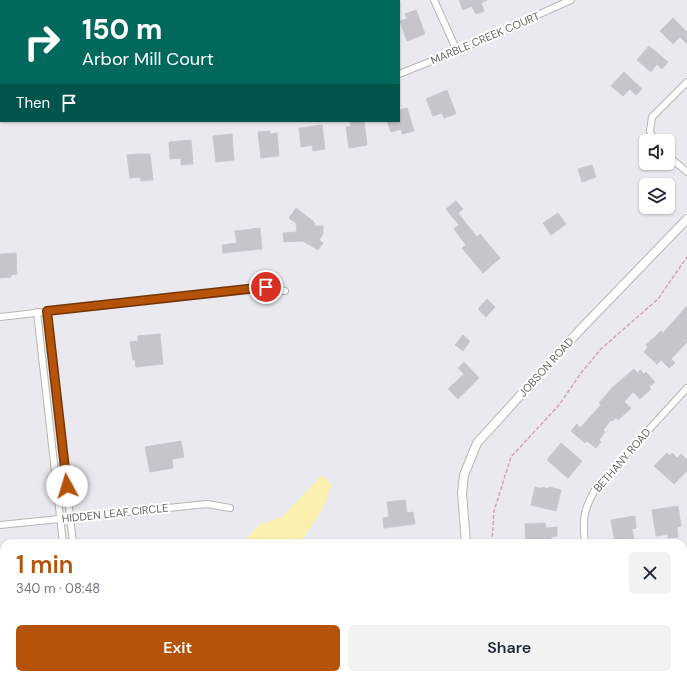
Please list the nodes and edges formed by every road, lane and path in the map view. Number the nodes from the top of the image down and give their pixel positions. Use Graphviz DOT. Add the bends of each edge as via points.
graph roads {
  1 [pos="434,0"];
  2 [pos="571,0"];
  3 [pos="456,51"];
  4 [pos="400,74"];
  5 [pos="687,82"];
  6 [pos="651,134"];
  7 [pos="675,162"];
  8 [pos="687,172"];
  9 [pos="687,219"];
  10 [pos="687,256"];
  11 [pos="285,291"];
  12 [pos="47,311"];
  13 [pos="37,312"];
  14 [pos="0,317"];
  15 [pos="687,388"];
  16 [pos="230,508"];
  17 [pos="70,517"];
  18 [pos="61,518"];
  19 [pos="0,525"];
  20 [pos="63,539"];
  21 [pos="73,539"];
  22 [pos="466,539"];
  23 [pos="492,539"];
  24 [pos="584,539"];
  1 -- 3 [label="street"];
  2 -- 3 [label="street, MARBLE CREEK COURT"];
  3 -- 4 [label="street, MARBLE CREEK COURT"];
  5 -- 6 [label="street" via="652,117"];
  7 -- 8 [label="street"];
  9 -- 22 [label="street, JOBSON ROAD" via="578,332 477,443 464,475 462,493"];
  10 -- 23 [label="path" via="658,299 601,349 559,405 511,457 494,511"];
  11 -- 12 [label="street" via="266,287"];
  12 -- 13 [label="street"];
  12 -- 17 [label="street"];
  13 -- 14 [label="street"];
  13 -- 18 [label="street"];
  15 -- 24 [label="street, BETHANY ROAD" via="597,486 586,505 583,527"];
  16 -- 17 [label="street, HIDDEN LEAF CIRCLE" via="207,504"];
  17 -- 18 [label="street, HIDDEN LEAF CIRCLE"];
  17 -- 21 [label="street"];
  18 -- 19 [label="street, HIDDEN LEAF CIRCLE"];
  18 -- 20 [label="street"];
}
